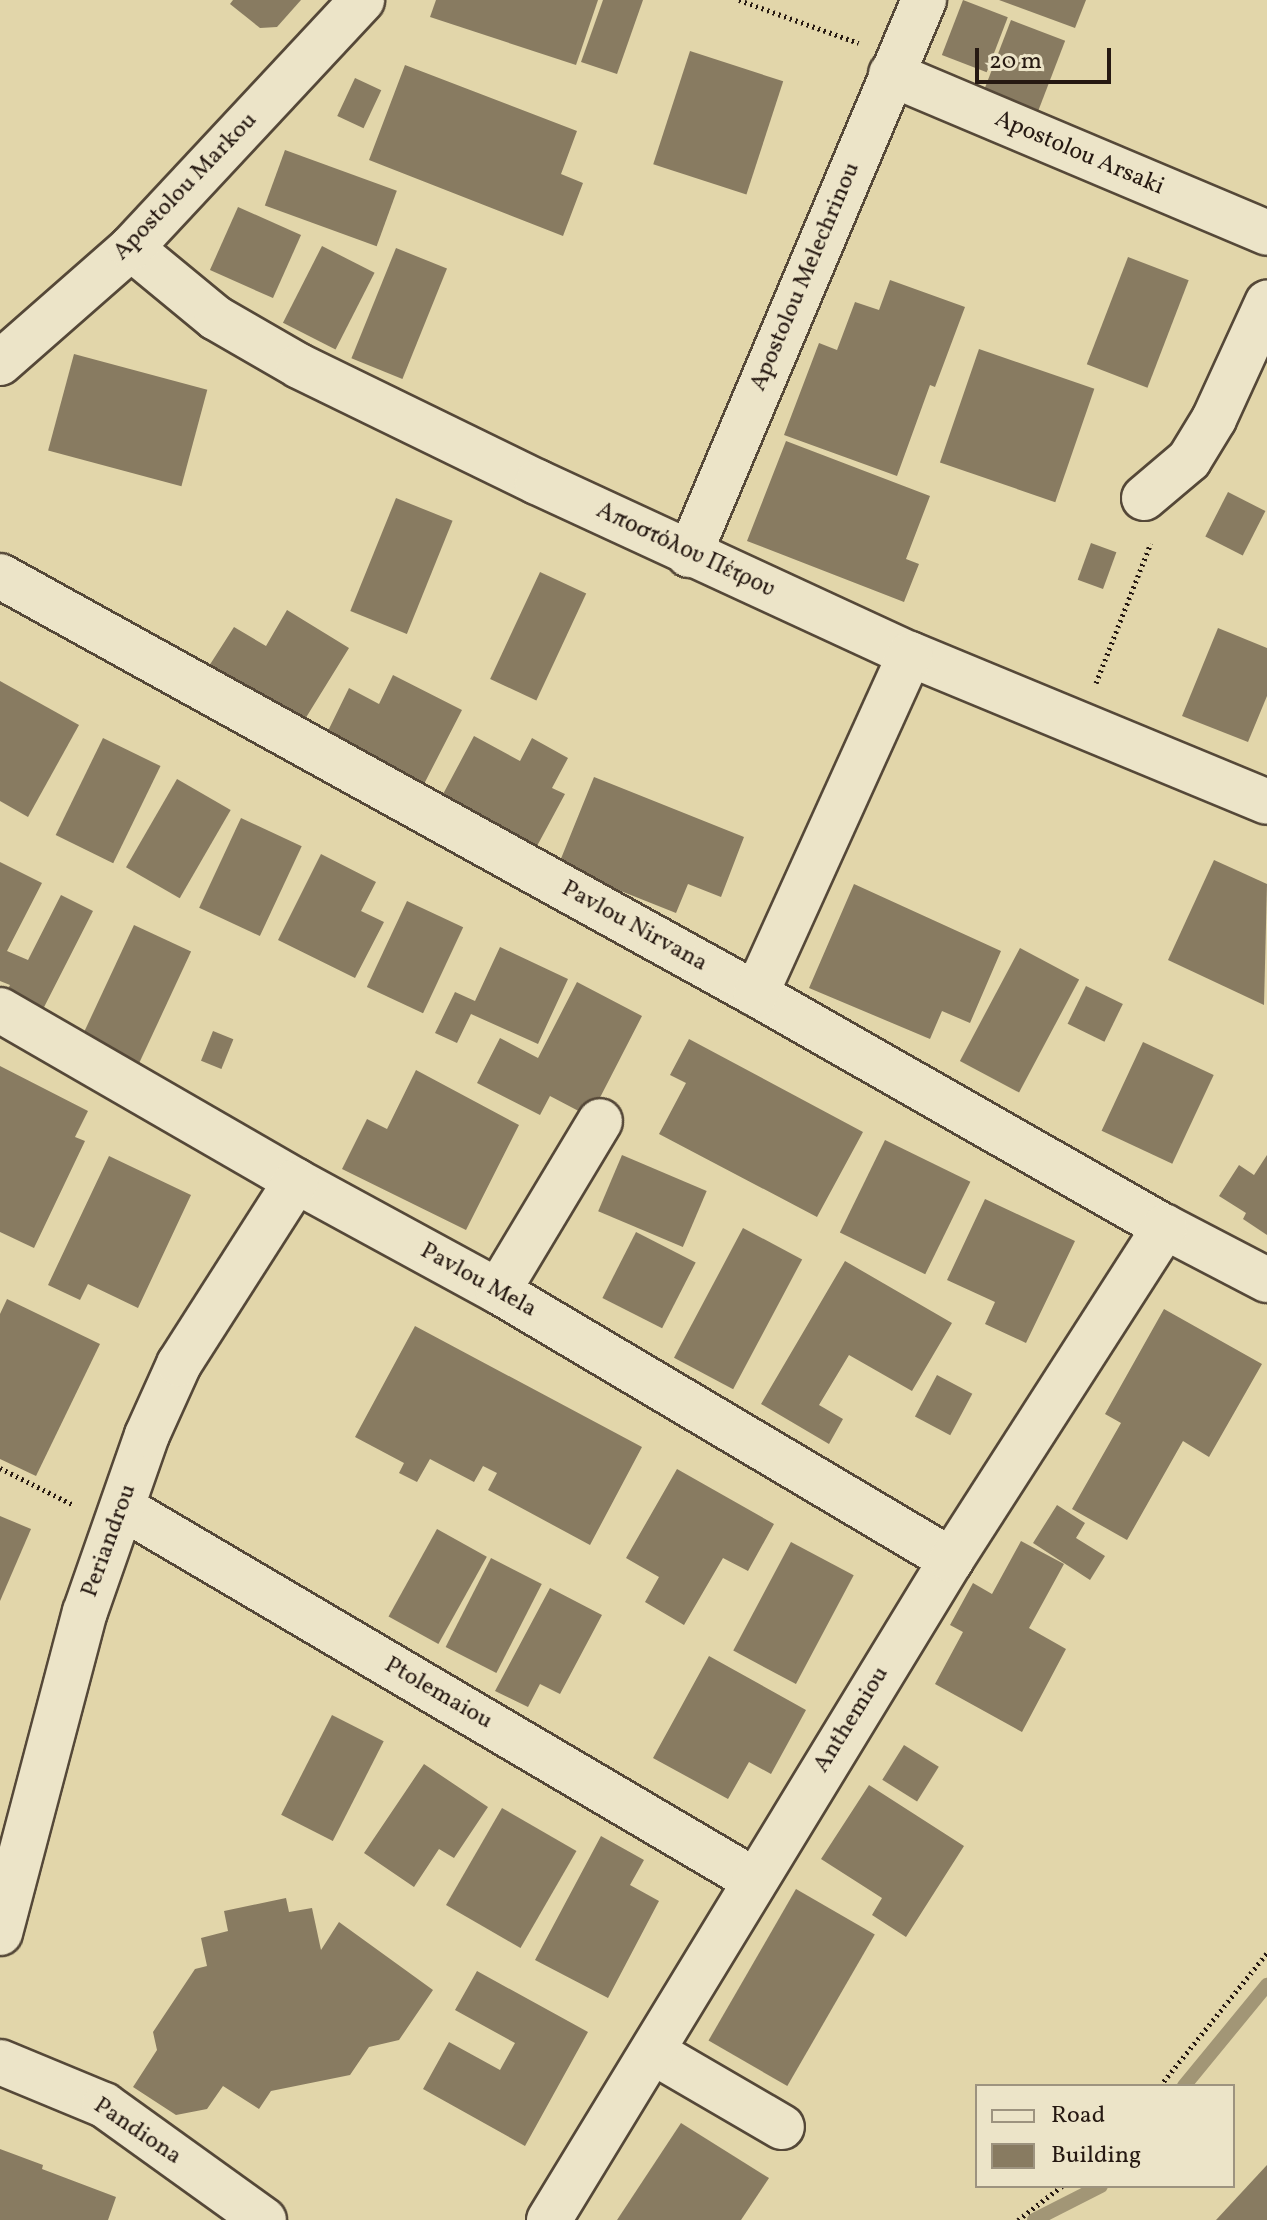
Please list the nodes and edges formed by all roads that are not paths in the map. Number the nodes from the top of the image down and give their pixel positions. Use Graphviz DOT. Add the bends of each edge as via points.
graph roads {
  1 [pos="362,0"];
  2 [pos="924,0"];
  3 [pos="895,66"];
  4 [pos="1267,233"];
  5 [pos="131,248"];
  6 [pos="1267,303"];
  7 [pos="0,363"];
  8 [pos="1144,498"];
  9 [pos="689,555"];
  10 [pos="0,576"];
  11 [pos="910,654"];
  12 [pos="1267,802"];
  13 [pos="756,994"];
  14 [pos="0,1010"];
  15 [pos="600,1121"];
  16 [pos="296,1181"];
  17 [pos="1165,1227"];
  18 [pos="1267,1280"];
  19 [pos="498,1291"];
  20 [pos="120,1517"];
  21 [pos="951,1560"];
  22 [pos="754,1880"];
  23 [pos="0,1933"];
  24 [pos="653,2052"];
  25 [pos="0,2062"];
  26 [pos="782,2127"];
  27 [pos="264,2220"];
  28 [pos="549,2220"];
  1 -- 5 [label="street, Apostolou Markou"];
  2 -- 3 [label="street, Apostolou Melechrinou"];
  3 -- 4 [label="street, Apostolou Arsaki"];
  3 -- 9 [label="street, Apostolou Melechrinou"];
  5 -- 7 [label="street, Apostolou Markou"];
  5 -- 9 [label="street, Αποστόλου Πέτρου" via="216,318 299,366"];
  6 -- 8 [label="street" via="1214,419 1189,460"];
  9 -- 11 [label="street, Αποστόλου Πέτρου"];
  10 -- 13 [label="street, Pavlou Nirvana"];
  11 -- 12 [label="street, Αποστόλου Πέτρου"];
  11 -- 13 [label="street"];
  13 -- 17 [label="street, Pavlou Nirvana"];
  14 -- 16 [label="street, Pavlou Mela"];
  15 -- 19 [label="street"];
  16 -- 19 [label="street, Pavlou Mela"];
  16 -- 20 [label="street, Periandrou" via="179,1364 147,1435"];
  17 -- 18 [label="street, Pavlou Nirvana"];
  17 -- 21 [label="street, Anthemiou"];
  19 -- 21 [label="street, Pavlou Mela"];
  20 -- 22 [label="street, Ptolemaiou"];
  20 -- 23 [label="street, Periandrou" via="85,1612"];
  21 -- 22 [label="street, Anthemiou"];
  22 -- 24 [label="street, Anthemiou"];
  24 -- 26 [label="street"];
  24 -- 28 [label="street, Anthemiou"];
  25 -- 27 [label="street, Pandiona" via="104,2105"];
}
